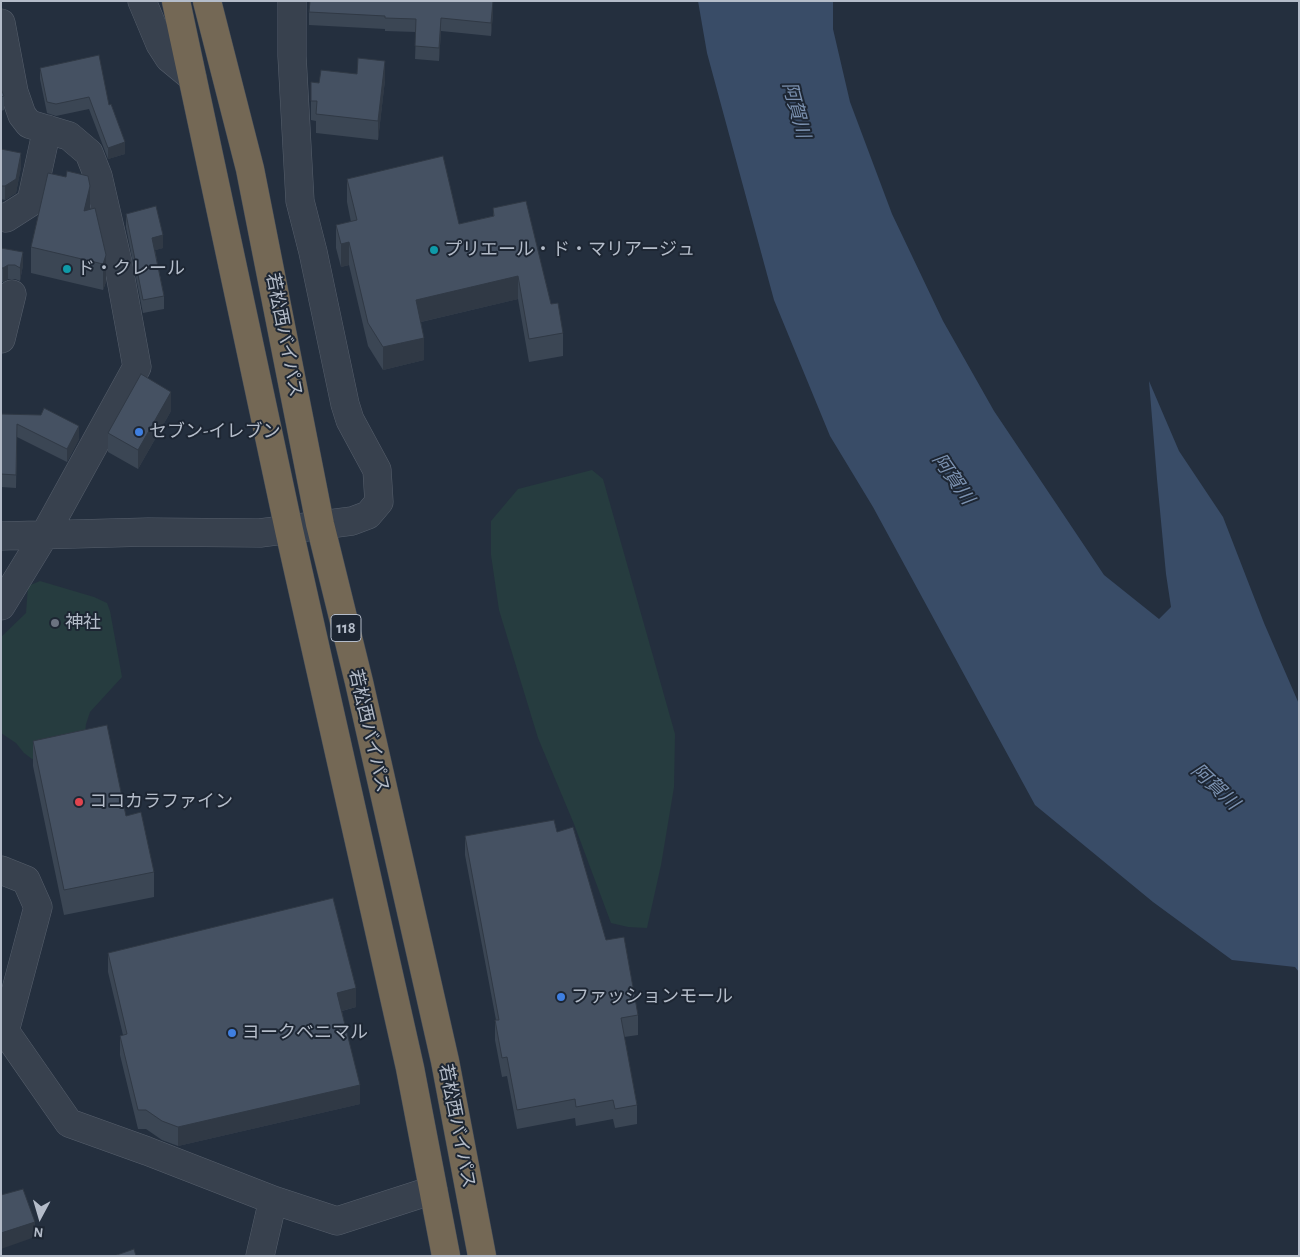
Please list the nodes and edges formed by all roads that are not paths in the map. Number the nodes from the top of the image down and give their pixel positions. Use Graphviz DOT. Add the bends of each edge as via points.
graph roads {
  1 [pos="142,1"];
  2 [pos="176,1"];
  3 [pos="292,1"];
  4 [pos="213,4"];
  5 [pos="1,22"];
  6 [pos="192,77"];
  7 [pos="46,129"];
  8 [pos="1,217"];
  9 [pos="12,294"];
  10 [pos="1,339"];
  11 [pos="320,524"];
  12 [pos="289,530"];
  13 [pos="45,534"];
  14 [pos="1,536"];
  15 [pos="1,606"];
  16 [pos="1,870"];
  17 [pos="433,1190"];
  18 [pos="273,1200"];
  19 [pos="260,1256"];
  20 [pos="446,1256"];
  21 [pos="482,1256"];
  1 -- 6 [label="street" via="169,58"];
  2 -- 6 [label="highway, 若松西バイパス / 118"];
  3 -- 11 [label="street" via="300,201 345,404 377,470 379,482 379,502 368,515 352,521"];
  4 -- 11 [label="highway, 若松西バイパス / 118" via="250,169"];
  5 -- 7 [label="street" via="14,92 22,115 29,124"];
  6 -- 12 [label="highway, 若松西バイパス / 118"];
  7 -- 8 [label="street" via="31,202 6,218"];
  7 -- 13 [label="street" via="69,136 89,153 98,176 138,368"];
  9 -- 10 [label="street"];
  11 -- 12 [label="street"];
  11 -- 21 [label="highway, 若松西バイパス / 118" via="445,1061"];
  12 -- 13 [label="street" via="260,533"];
  12 -- 17 [label="highway, 若松西バイパス / 118" via="410,1068"];
  13 -- 14 [label="street"];
  13 -- 15 [label="street"];
  16 -- 18 [label="street" via="26,880 38,907 5,1031 69,1123"];
  17 -- 18 [label="street" via="337,1221"];
  17 -- 20 [label="highway, 若松西バイパス / 118"];
  18 -- 19 [label="street"];
}
